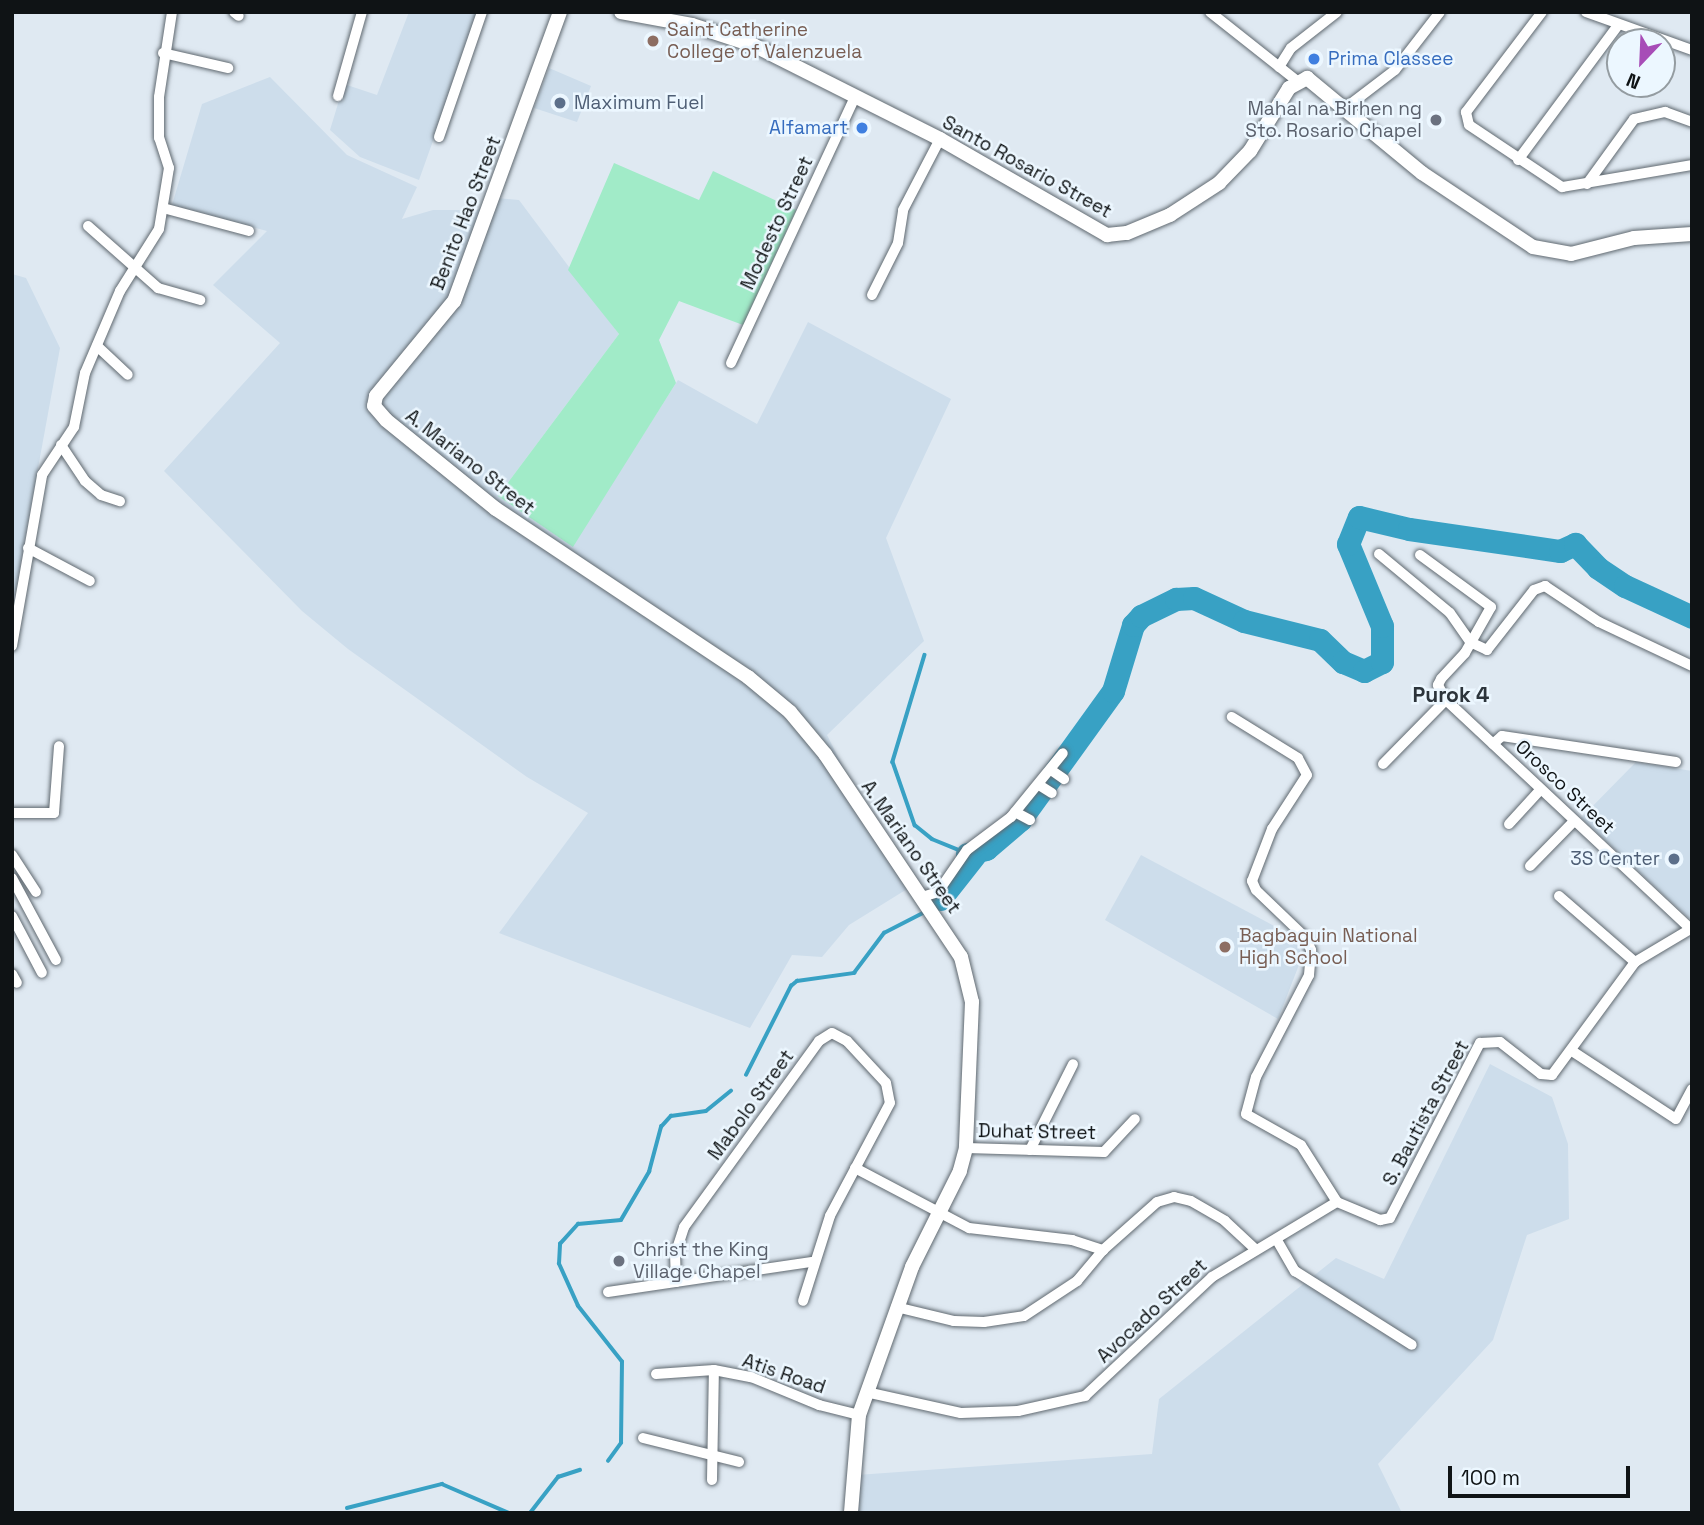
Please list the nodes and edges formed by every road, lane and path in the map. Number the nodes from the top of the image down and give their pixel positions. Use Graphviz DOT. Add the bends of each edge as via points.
graph roads {
  1 [pos="172,12"];
  2 [pos="362,12"];
  3 [pos="482,12"];
  4 [pos="559,12"];
  5 [pos="621,12"];
  6 [pos="1210,12"];
  7 [pos="1337,12"];
  8 [pos="1440,12"];
  9 [pos="1542,12"];
  10 [pos="1586,12"];
  11 [pos="1619,24"];
  12 [pos="1692,50"];
  13 [pos="163,53"];
  14 [pos="1279,67"];
  15 [pos="228,68"];
  16 [pos="1297,81"];
  17 [pos="338,96"];
  18 [pos="855,97"];
  19 [pos="1344,109"];
  20 [pos="1692,122"];
  21 [pos="439,137"];
  22 [pos="940,139"];
  23 [pos="1518,160"];
  24 [pos="1692,165"];
  25 [pos="1587,184"];
  26 [pos="163,208"];
  27 [pos="88,226"];
  28 [pos="249,231"];
  29 [pos="1692,234"];
  30 [pos="136,270"];
  31 [pos="872,295"];
  32 [pos="200,300"];
  33 [pos="97,346"];
  34 [pos="731,363"];
  35 [pos="128,375"];
  36 [pos="374,406"];
  37 [pos="61,445"];
  38 [pos="120,501"];
  39 [pos="28,548"];
  40 [pos="1379,554"];
  41 [pos="1420,555"];
  42 [pos="90,581"];
  43 [pos="1470,642"];
  44 [pos="12,646"];
  45 [pos="1692,666"];
  46 [pos="1446,699"];
  47 [pos="1232,717"];
  48 [pos="1493,744"];
  49 [pos="59,746"];
  50 [pos="1063,753"];
  51 [pos="1676,762"];
  52 [pos="1383,764"];
  53 [pos="1541,789"];
  54 [pos="12,813"];
  55 [pos="1574,821"];
  56 [pos="1509,824"];
  57 [pos="12,855"];
  58 [pos="1530,866"];
  59 [pos="12,878"];
  60 [pos="36,892"];
  61 [pos="1559,896"];
  62 [pos="926,903"];
  63 [pos="12,916"];
  64 [pos="1691,929"];
  65 [pos="56,960"];
  66 [pos="1635,962"];
  67 [pos="42,973"];
  68 [pos="1572,1051"];
  69 [pos="1073,1064"];
  70 [pos="1692,1089"];
  71 [pos="1135,1119"];
  72 [pos="966,1148"];
  73 [pos="1030,1150"];
  74 [pos="855,1168"];
  75 [pos="1337,1202"];
  76 [pos="937,1213"];
  77 [pos="1278,1242"];
  78 [pos="1255,1249"];
  79 [pos="1103,1250"];
  80 [pos="812,1262"];
  81 [pos="676,1282"];
  82 [pos="608,1292"];
  83 [pos="803,1301"];
  84 [pos="896,1307"];
  85 [pos="1412,1345"];
  86 [pos="714,1370"];
  87 [pos="656,1374"];
  88 [pos="866,1392"];
  89 [pos="859,1415"];
  90 [pos="643,1438"];
  91 [pos="713,1456"];
  92 [pos="739,1462"];
  93 [pos="712,1480"];
  94 [pos="851,1513"];
  1 -- 13 [label="street"];
  2 -- 17 [label="street"];
  3 -- 21 [label="street"];
  4 -- 36 [label="street, Benito Hao Street" via="454,302 376,396"];
  5 -- 18 [label="street, Santo Rosario Street" via="692,25 753,45"];
  6 -- 14 [label="street"];
  7 -- 14 [label="street" via="1291,48"];
  8 -- 19 [label="street" via="1395,70"];
  9 -- 23 [label="street" via="1465,116 1469,125"];
  10 -- 11 [label="street"];
  11 -- 12 [label="street"];
  11 -- 23 [label="street"];
  13 -- 15 [label="street"];
  13 -- 26 [label="street" via="159,138 170,168"];
  14 -- 16 [label="street"];
  16 -- 19 [label="street" via="1315,82"];
  16 -- 22 [label="street, Santo Rosario Street" via="1250,151 1219,183 1170,215 1115,236 1097,231"];
  18 -- 22 [label="street, Santo Rosario Street"];
  18 -- 34 [label="street, Modesto Street"];
  19 -- 29 [label="street" via="1422,173 1533,247 1571,254 1634,238"];
  20 -- 25 [label="street" via="1665,112 1633,119"];
  22 -- 31 [label="street" via="904,210 898,243"];
  23 -- 25 [label="street" via="1553,184"];
  24 -- 25 [label="street"];
  26 -- 28 [label="street"];
  26 -- 30 [label="street" via="159,229"];
  27 -- 30 [label="street"];
  30 -- 32 [label="street" via="164,291"];
  30 -- 33 [label="street" via="120,290"];
  33 -- 35 [label="street"];
  33 -- 37 [label="street" via="81,386 74,427"];
  36 -- 62 [label="street, A. Mariano Street" via="418,447 523,528 769,692 808,732"];
  37 -- 38 [label="street" via="85,481 101,495"];
  37 -- 39 [label="street" via="42,475"];
  39 -- 42 [label="street"];
  39 -- 44 [label="street"];
  40 -- 43 [label="street" via="1450,612"];
  41 -- 43 [label="street" via="1491,607"];
  43 -- 45 [label="street" via="1486,650 1534,590 1545,586 1599,621"];
  43 -- 46 [label="street" via="1438,685"];
  46 -- 48 [label="street, Orosco Street"];
  46 -- 52 [label="street"];
  47 -- 75 [label="street" via="1298,758 1307,775 1272,829 1252,881 1306,938 1311,950 1308,975 1256,1077 1245,1114 1301,1145"];
  48 -- 51 [label="street" via="1502,736"];
  48 -- 53 [label="street, Orosco Street"];
  49 -- 54 [label="street" via="54,813"];
  50 -- 62 [label="street" via="1057,774 1022,816 967,850"];
  53 -- 55 [label="street, Orosco Street"];
  53 -- 56 [label="street"];
  55 -- 58 [label="street"];
  55 -- 64 [label="street, Orosco Street"];
  57 -- 60 [label="street"];
  59 -- 65 [label="street"];
  61 -- 66 [label="street"];
  62 -- 72 [label="street, A. Mariano Street" via="961,957 972,1002"];
  63 -- 67 [label="street"];
  64 -- 66 [label="street, S. Bautista Street"];
  66 -- 68 [label="street, S. Bautista Street"];
  68 -- 70 [label="street" via="1676,1119"];
  68 -- 75 [label="street, S. Bautista Street" via="1558,1070 1546,1076 1500,1042 1480,1043 1390,1218 1380,1220"];
  69 -- 73 [label="street"];
  71 -- 73 [label="street, Duhat Street" via="1104,1152"];
  72 -- 73 [label="street, Duhat Street"];
  72 -- 76 [label="street, A. Mariano Street" via="960,1171"];
  74 -- 76 [label="street"];
  74 -- 80 [label="street"];
  74 -- 81 [label="street, Mabolo Street" via="891,1096 886,1083 847,1041 832,1033 819,1041 684,1227 675,1255"];
  75 -- 77 [label="street, Avocado Street"];
  76 -- 79 [label="street" via="969,1228 1072,1240"];
  76 -- 84 [label="street, A. Mariano Street"];
  77 -- 78 [label="street, Avocado Street"];
  77 -- 85 [label="street" via="1295,1271"];
  78 -- 79 [label="street" via="1225,1221 1191,1201 1174,1197 1157,1202"];
  78 -- 88 [label="street, Avocado Street" via="1212,1277 1103,1382 1077,1399 1018,1411 961,1413"];
  79 -- 84 [label="street" via="1077,1281 1024,1315 984,1322 954,1321"];
  80 -- 81 [label="street"];
  80 -- 83 [label="street"];
  81 -- 82 [label="street"];
  84 -- 88 [label="street, A. Mariano Street"];
  86 -- 87 [label="street, Atis Road"];
  86 -- 89 [label="street, Atis Road" via="751,1377 819,1405"];
  86 -- 91 [label="street"];
  88 -- 89 [label="street, A. Mariano Street"];
  89 -- 94 [label="street, A. Mariano Street"];
  90 -- 91 [label="street"];
  91 -- 92 [label="street"];
  91 -- 93 [label="street"];
}
